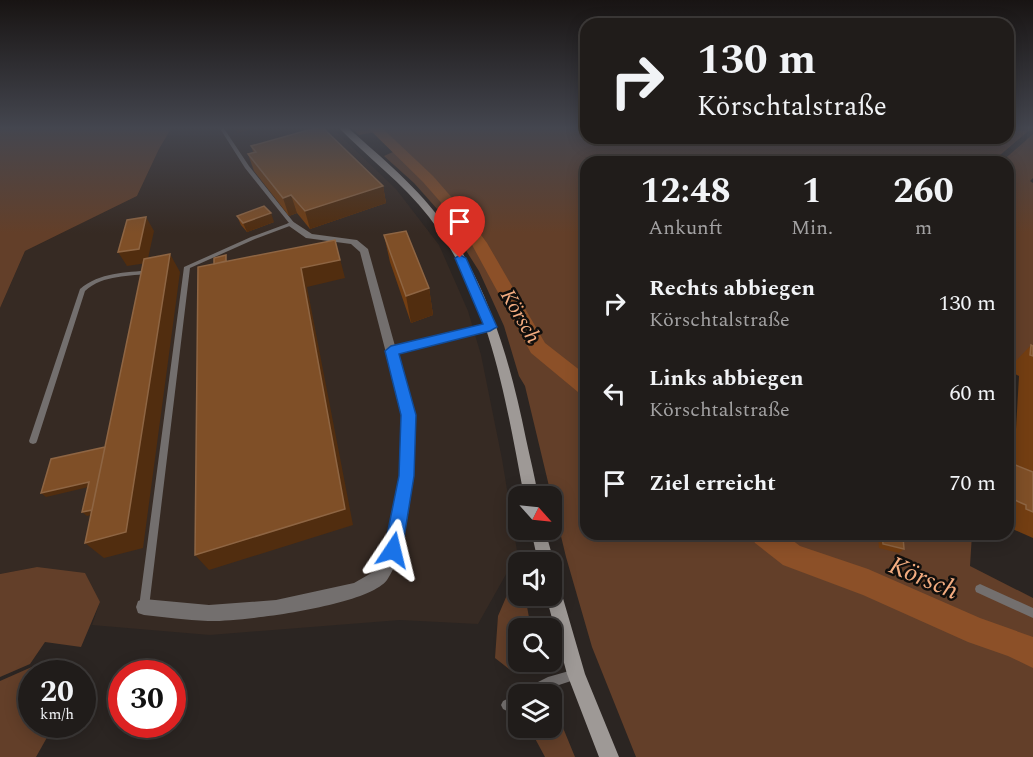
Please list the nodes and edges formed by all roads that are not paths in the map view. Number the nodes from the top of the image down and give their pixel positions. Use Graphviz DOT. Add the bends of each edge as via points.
graph roads {
  1 [pos="244,162"];
  2 [pos="382,162"];
  3 [pos="292,224"];
  4 [pos="187,267"];
  5 [pos="176,268"];
  6 [pos="154,271"];
  7 [pos="490,327"];
  8 [pos="391,351"];
  9 [pos="33,441"];
  10 [pos="529,486"];
  11 [pos="980,589"];
  12 [pos="557,606"];
  13 [pos="144,607"];
  14 [pos="1033,613"];
  15 [pos="576,674"];
  16 [pos="546,684"];
  17 [pos="609,757"];
  1 -- 3 [label="lane"];
  2 -- 7 [label="main road" via="442,228 466,269"];
  3 -- 4 [label="lane"];
  3 -- 8 [label="street" via="309,236 354,242 365,251"];
  4 -- 5 [label="lane"];
  4 -- 13 [label="lane"];
  6 -- 9 [label="lane" via="99,278 82,290"];
  7 -- 8 [label="street"];
  7 -- 10 [label="main road" via="504,370"];
  8 -- 13 [label="street" via="408,415 406,476 393,550 381,576 357,590 276,608 209,613"];
  11 -- 14 [label="lane"];
  12 -- 15 [label="main road"];
  15 -- 16 [label="lane"];
  15 -- 17 [label="main road"];
}
